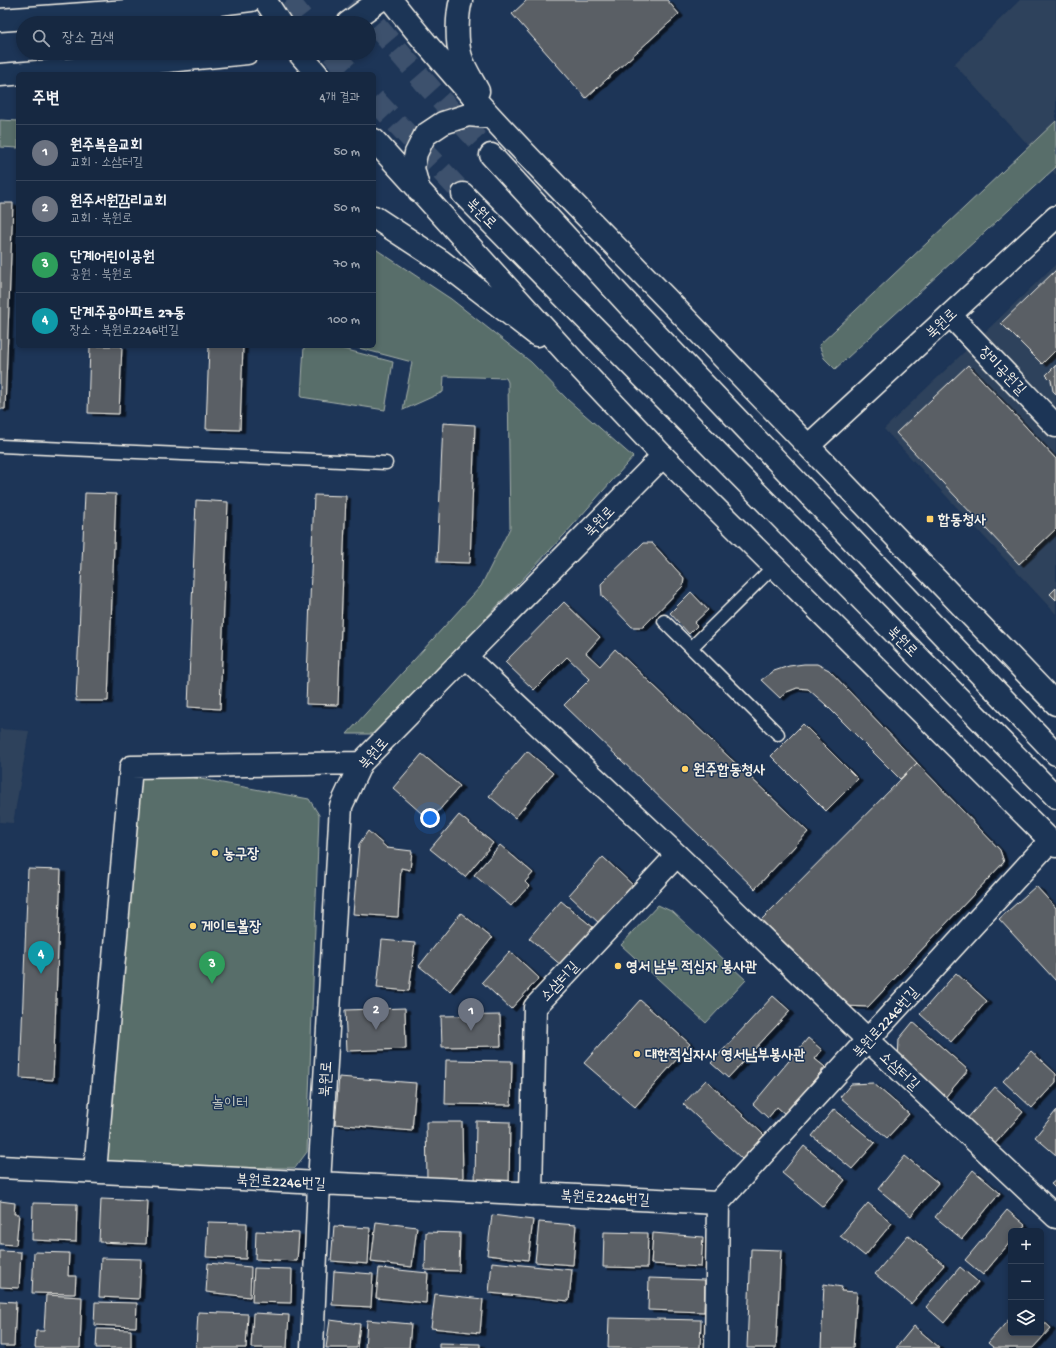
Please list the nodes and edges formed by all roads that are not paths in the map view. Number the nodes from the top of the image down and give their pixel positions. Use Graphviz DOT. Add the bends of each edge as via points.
graph roads {
  1 [pos="99,0"];
  2 [pos="251,0"];
  3 [pos="265,0"];
  4 [pos="380,0"];
  5 [pos="391,0"];
  6 [pos="461,0"];
  7 [pos="75,15"];
  8 [pos="60,16"];
  9 [pos="275,16"];
  10 [pos="358,16"];
  11 [pos="16,19"];
  12 [pos="0,20"];
  13 [pos="178,60"];
  14 [pos="305,60"];
  15 [pos="38,72"];
  16 [pos="315,72"];
  17 [pos="16,74"];
  18 [pos="0,75"];
  19 [pos="0,84"];
  20 [pos="16,85"];
  21 [pos="491,117"];
  22 [pos="376,142"];
  23 [pos="491,156"];
  24 [pos="419,191"];
  25 [pos="463,194"];
  26 [pos="1056,217"];
  27 [pos="376,218"];
  28 [pos="950,315"];
  29 [pos="582,370"];
  30 [pos="1056,426"];
  31 [pos="0,446"];
  32 [pos="808,446"];
  33 [pos="663,456"];
  34 [pos="386,463"];
  35 [pos="774,566"];
  36 [pos="664,621"];
  37 [pos="691,648"];
  38 [pos="466,657"];
  39 [pos="1056,704"];
  40 [pos="778,734"];
  41 [pos="1056,754"];
  42 [pos="361,763"];
  43 [pos="1056,797"];
  44 [pos="1053,843"];
  45 [pos="677,854"];
  46 [pos="868,1040"];
  47 [pos="0,1166"];
  48 [pos="95,1172"];
  49 [pos="319,1183"];
  50 [pos="531,1194"];
  51 [pos="718,1203"];
  52 [pos="1056,1217"];
  53 [pos="312,1348"];
  54 [pos="716,1348"];
  1 -- 7 [label="street"];
  2 -- 7 [label="street"];
  3 -- 9 [label="street"];
  4 -- 10 [label="street"];
  5 -- 21 [label="street"];
  6 -- 21 [label="street" via="458,31 461,57"];
  7 -- 8 [label="street"];
  11 -- 12 [label="street"];
  13 -- 15 [label="street"];
  14 -- 16 [label="street"];
  17 -- 18 [label="street"];
  19 -- 20 [label="street"];
  21 -- 24 [label="street" via="468,115 443,123 425,135 416,153 413,168"];
  21 -- 32 [label="street"];
  22 -- 24 [label="street, 북원로"];
  23 -- 41 [label="street" via="637,314"];
  24 -- 29 [label="street, 북원로"];
  25 -- 43 [label="street, 북원로"];
  26 -- 28 [label="street, 북원로"];
  27 -- 29 [label="street" via="441,261"];
  28 -- 30 [label="street, 장미공원길"];
  28 -- 32 [label="street, 북원로"];
  29 -- 33 [label="street, 북원로"];
  31 -- 34 [label="lane"];
  32 -- 39 [label="street"];
  33 -- 35 [label="street, 북원로"];
  33 -- 38 [label="street, 북원로"];
  35 -- 37 [label="lane"];
  35 -- 44 [label="street, 북원로"];
  36 -- 37 [label="lane"];
  37 -- 40 [label="lane"];
  38 -- 42 [label="street, 북원로"];
  38 -- 45 [label="street, 소삼터길"];
  42 -- 48 [label="street" via="131,767"];
  42 -- 49 [label="street, 북원로" via="341,806"];
  44 -- 46 [label="street, 북원로2246번길"];
  45 -- 46 [label="street, 소삼터길"];
  45 -- 50 [label="street, 소삼터길" via="535,1007"];
  46 -- 51 [label="street, 북원로2246번길"];
  46 -- 52 [label="street, 소삼터길"];
  47 -- 48 [label="street, 북원로2246번길"];
  48 -- 49 [label="street, 북원로2246번길"];
  49 -- 50 [label="street, 북원로2246번길"];
  49 -- 53 [label="street, 북원로"];
  50 -- 51 [label="street, 북원로2246번길"];
  51 -- 54 [label="street"];
}
